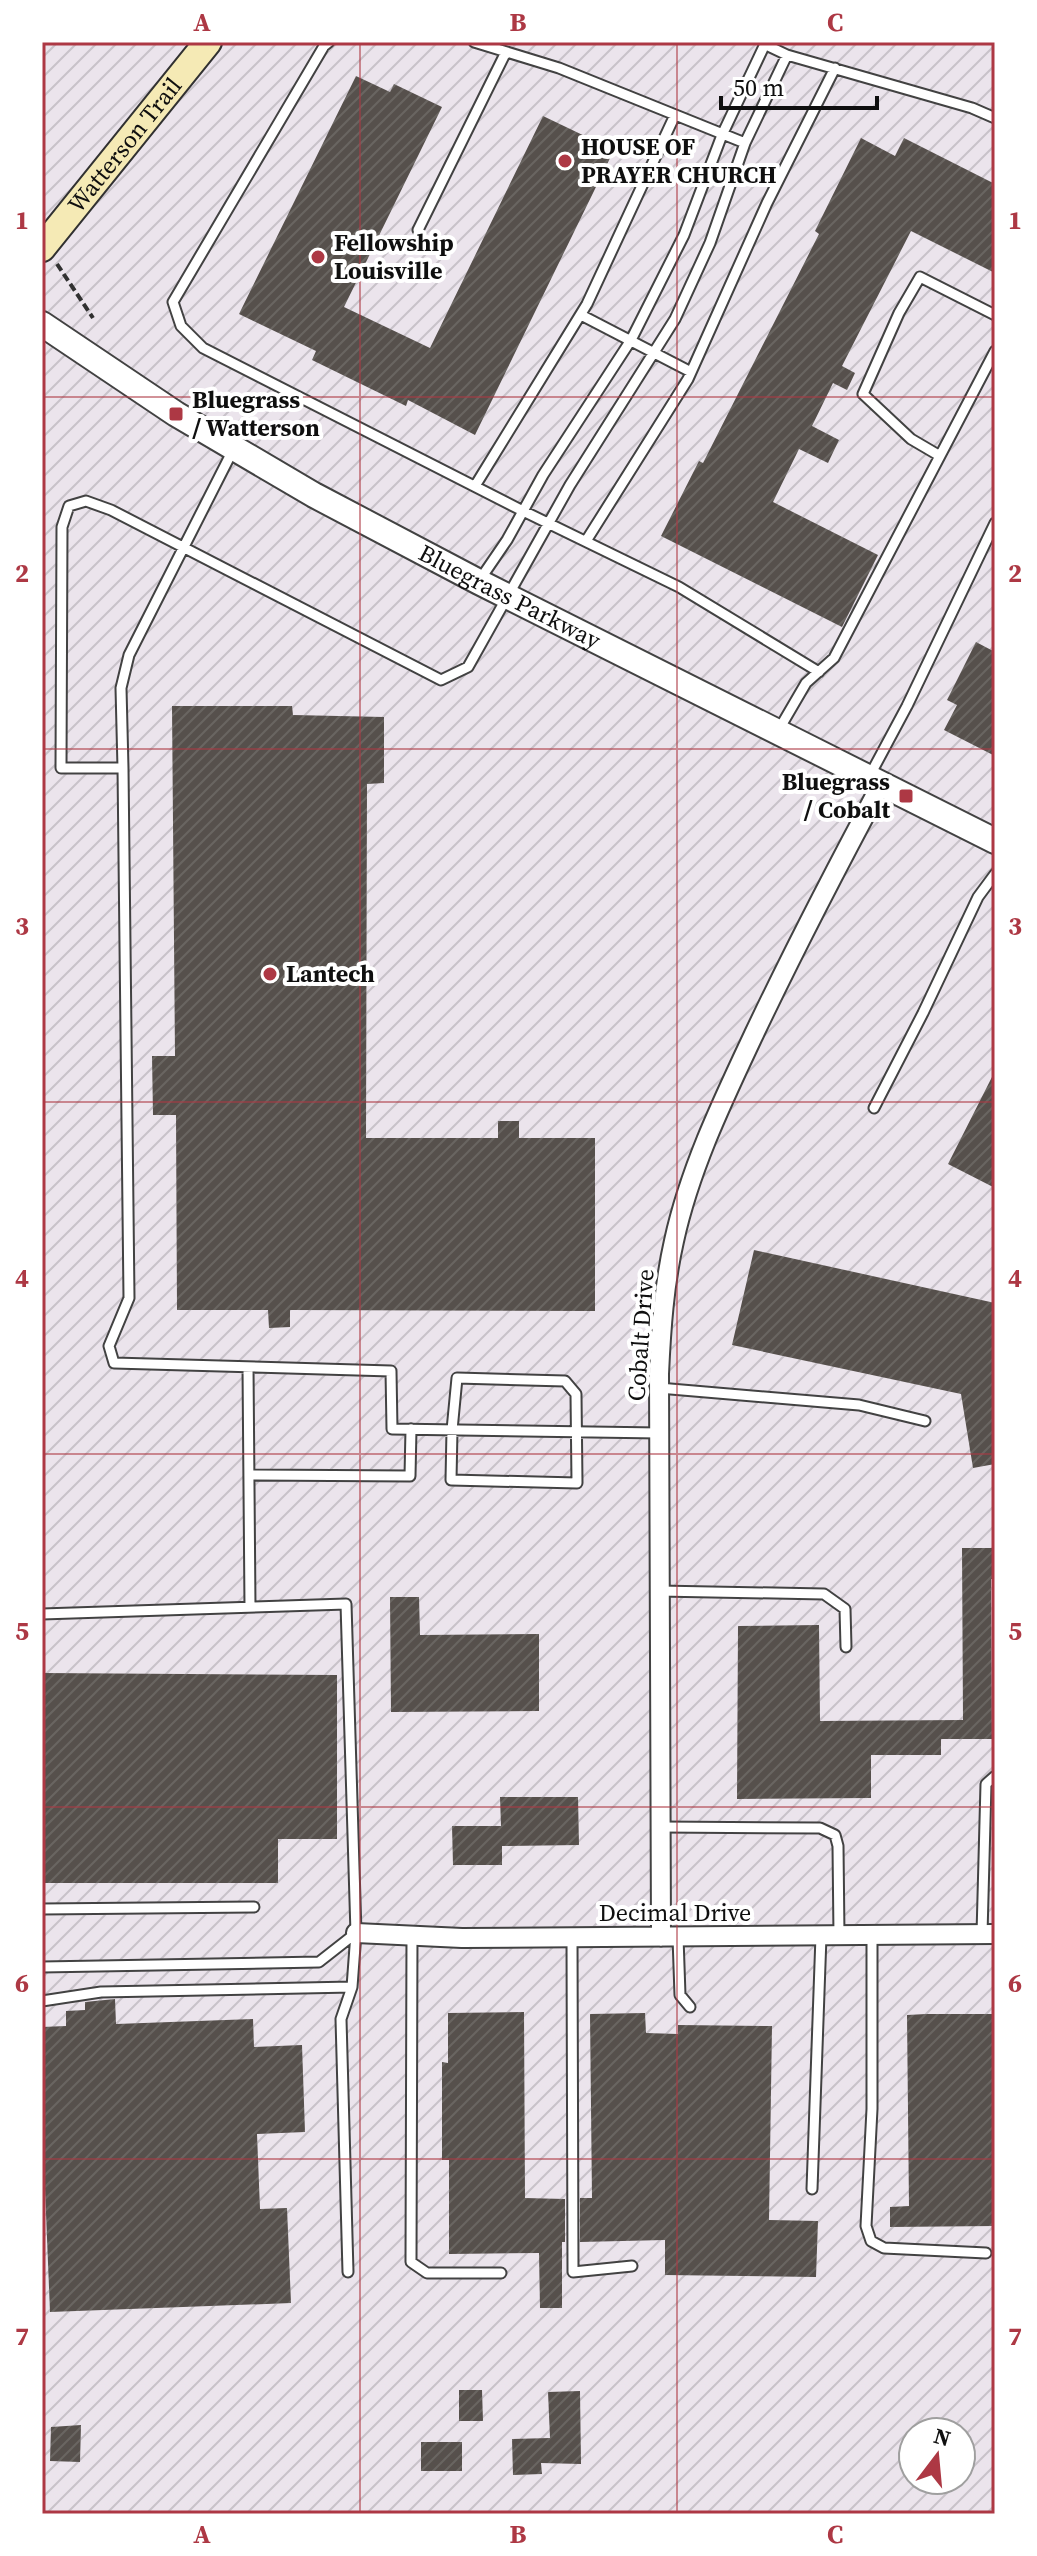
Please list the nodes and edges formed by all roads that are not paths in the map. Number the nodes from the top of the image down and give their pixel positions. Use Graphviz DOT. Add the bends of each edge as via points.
graph roads {
  1 [pos="208,42"];
  2 [pos="329,42"];
  3 [pos="474,42"];
  4 [pos="765,43"];
  5 [pos="506,52"];
  6 [pos="787,55"];
  7 [pos="835,68"];
  8 [pos="675,115"];
  9 [pos="995,118"];
  10 [pos="722,135"];
  11 [pos="745,143"];
  12 [pos="418,230"];
  13 [pos="49,255"];
  14 [pos="581,315"];
  15 [pos="995,315"];
  16 [pos="42,324"];
  17 [pos="631,340"];
  18 [pos="995,351"];
  19 [pos="653,354"];
  20 [pos="691,372"];
  21 [pos="234,449"];
  22 [pos="940,456"];
  23 [pos="475,486"];
  24 [pos="521,510"];
  25 [pos="548,523"];
  26 [pos="995,523"];
  27 [pos="586,541"];
  28 [pos="184,548"];
  29 [pos="479,582"];
  30 [pos="509,594"];
  31 [pos="819,672"];
  32 [pos="778,731"];
  33 [pos="123,768"];
  34 [pos="875,780"];
  35 [pos="995,841"];
  36 [pos="995,874"];
  37 [pos="874,1108"];
  38 [pos="248,1367"];
  39 [pos="659,1388"];
  40 [pos="925,1421"];
  41 [pos="411,1429"];
  42 [pos="452,1430"];
  43 [pos="577,1431"];
  44 [pos="659,1433"];
  45 [pos="249,1475"];
  46 [pos="659,1591"];
  47 [pos="250,1607"];
  48 [pos="42,1614"];
  49 [pos="846,1647"];
  50 [pos="995,1776"];
  51 [pos="661,1827"];
  52 [pos="254,1907"];
  53 [pos="42,1909"];
  54 [pos="356,1933"];
  55 [pos="412,1934"];
  56 [pos="989,1934"];
  57 [pos="830,1936"];
  58 [pos="872,1936"];
  59 [pos="572,1937"];
  60 [pos="670,1937"];
  61 [pos="42,1967"];
  62 [pos="352,1987"];
  63 [pos="42,2001"];
  64 [pos="690,2007"];
  65 [pos="812,2189"];
  66 [pos="986,2253"];
  67 [pos="632,2266"];
  68 [pos="348,2272"];
  69 [pos="501,2273"];
  1 -- 13 [label="main road, Watterson Trail"];
  2 -- 23 [label="lane" via="173,302 181,326 203,348"];
  3 -- 5 [label="lane"];
  4 -- 6 [label="lane"];
  4 -- 10 [label="lane"];
  5 -- 8 [label="lane"];
  5 -- 12 [label="lane"];
  6 -- 7 [label="lane"];
  6 -- 11 [label="lane"];
  7 -- 9 [label="lane"];
  7 -- 20 [label="lane"];
  8 -- 10 [label="lane"];
  8 -- 14 [label="lane"];
  10 -- 11 [label="lane"];
  10 -- 17 [label="lane" via="684,235"];
  11 -- 19 [label="lane" via="694,282"];
  14 -- 17 [label="lane"];
  14 -- 23 [label="lane"];
  15 -- 22 [label="lane" via="920,277 863,394 911,439"];
  16 -- 21 [label="street, Bluegrass Parkway"];
  17 -- 19 [label="lane"];
  17 -- 24 [label="lane"];
  18 -- 22 [label="lane"];
  19 -- 20 [label="lane"];
  19 -- 25 [label="lane"];
  20 -- 27 [label="lane"];
  21 -- 28 [label="lane"];
  21 -- 29 [label="street, Bluegrass Parkway"];
  22 -- 31 [label="lane" via="834,658"];
  23 -- 24 [label="lane"];
  24 -- 25 [label="lane"];
  24 -- 29 [label="lane"];
  25 -- 27 [label="lane"];
  25 -- 30 [label="lane"];
  26 -- 34 [label="lane"];
  27 -- 31 [label="lane" via="679,587"];
  28 -- 30 [label="lane" via="441,680 468,667"];
  28 -- 33 [label="lane" via="129,655 121,688"];
  28 -- 33 [label="lane" via="86,501 69,506 62,527 61,768"];
  29 -- 30 [label="street, Bluegrass Parkway"];
  30 -- 32 [label="street, Bluegrass Parkway"];
  31 -- 32 [label="lane" via="806,683"];
  32 -- 34 [label="street, Bluegrass Parkway"];
  33 -- 38 [label="lane" via="129,1298 109,1346 114,1363"];
  34 -- 35 [label="street, Bluegrass Parkway"];
  34 -- 39 [label="street, Cobalt Drive" via="700,1153 674,1241"];
  36 -- 37 [label="lane" via="978,897"];
  38 -- 41 [label="lane" via="391,1371 392,1429"];
  38 -- 45 [label="lane"];
  39 -- 40 [label="lane" via="859,1405"];
  39 -- 44 [label="street, Cobalt Drive"];
  41 -- 42 [label="lane"];
  41 -- 45 [label="lane" via="410,1476"];
  42 -- 43 [label="lane"];
  42 -- 43 [label="lane" via="457,1378 565,1381 576,1394"];
  42 -- 43 [label="lane" via="451,1480 577,1483"];
  43 -- 44 [label="lane"];
  44 -- 46 [label="street, Cobalt Drive"];
  45 -- 47 [label="lane"];
  46 -- 49 [label="lane" via="824,1594 845,1609"];
  46 -- 51 [label="street, Cobalt Drive"];
  47 -- 48 [label="lane"];
  47 -- 54 [label="lane" via="346,1604"];
  50 -- 56 [label="lane" via="986,1784"];
  51 -- 57 [label="lane" via="820,1828 835,1835"];
  51 -- 60 [label="street, Cobalt Drive"];
  52 -- 53 [label="lane"];
  54 -- 55 [label="street, Decimal Drive"];
  54 -- 61 [label="lane" via="319,1962"];
  54 -- 62 [label="lane"];
  55 -- 59 [label="street, Decimal Drive"];
  55 -- 69 [label="lane" via="411,2262 427,2273"];
  56 -- 58 [label="street, Decimal Drive"];
  57 -- 58 [label="street, Decimal Drive"];
  57 -- 60 [label="street, Decimal Drive"];
  57 -- 65 [label="lane"];
  58 -- 66 [label="lane" via="866,2226 871,2241 884,2248"];
  59 -- 60 [label="street, Decimal Drive"];
  59 -- 67 [label="lane" via="573,2272"];
  60 -- 64 [label="lane" via="680,1995"];
  62 -- 63 [label="lane" via="101,1992"];
  62 -- 68 [label="lane" via="341,2019"];
}
